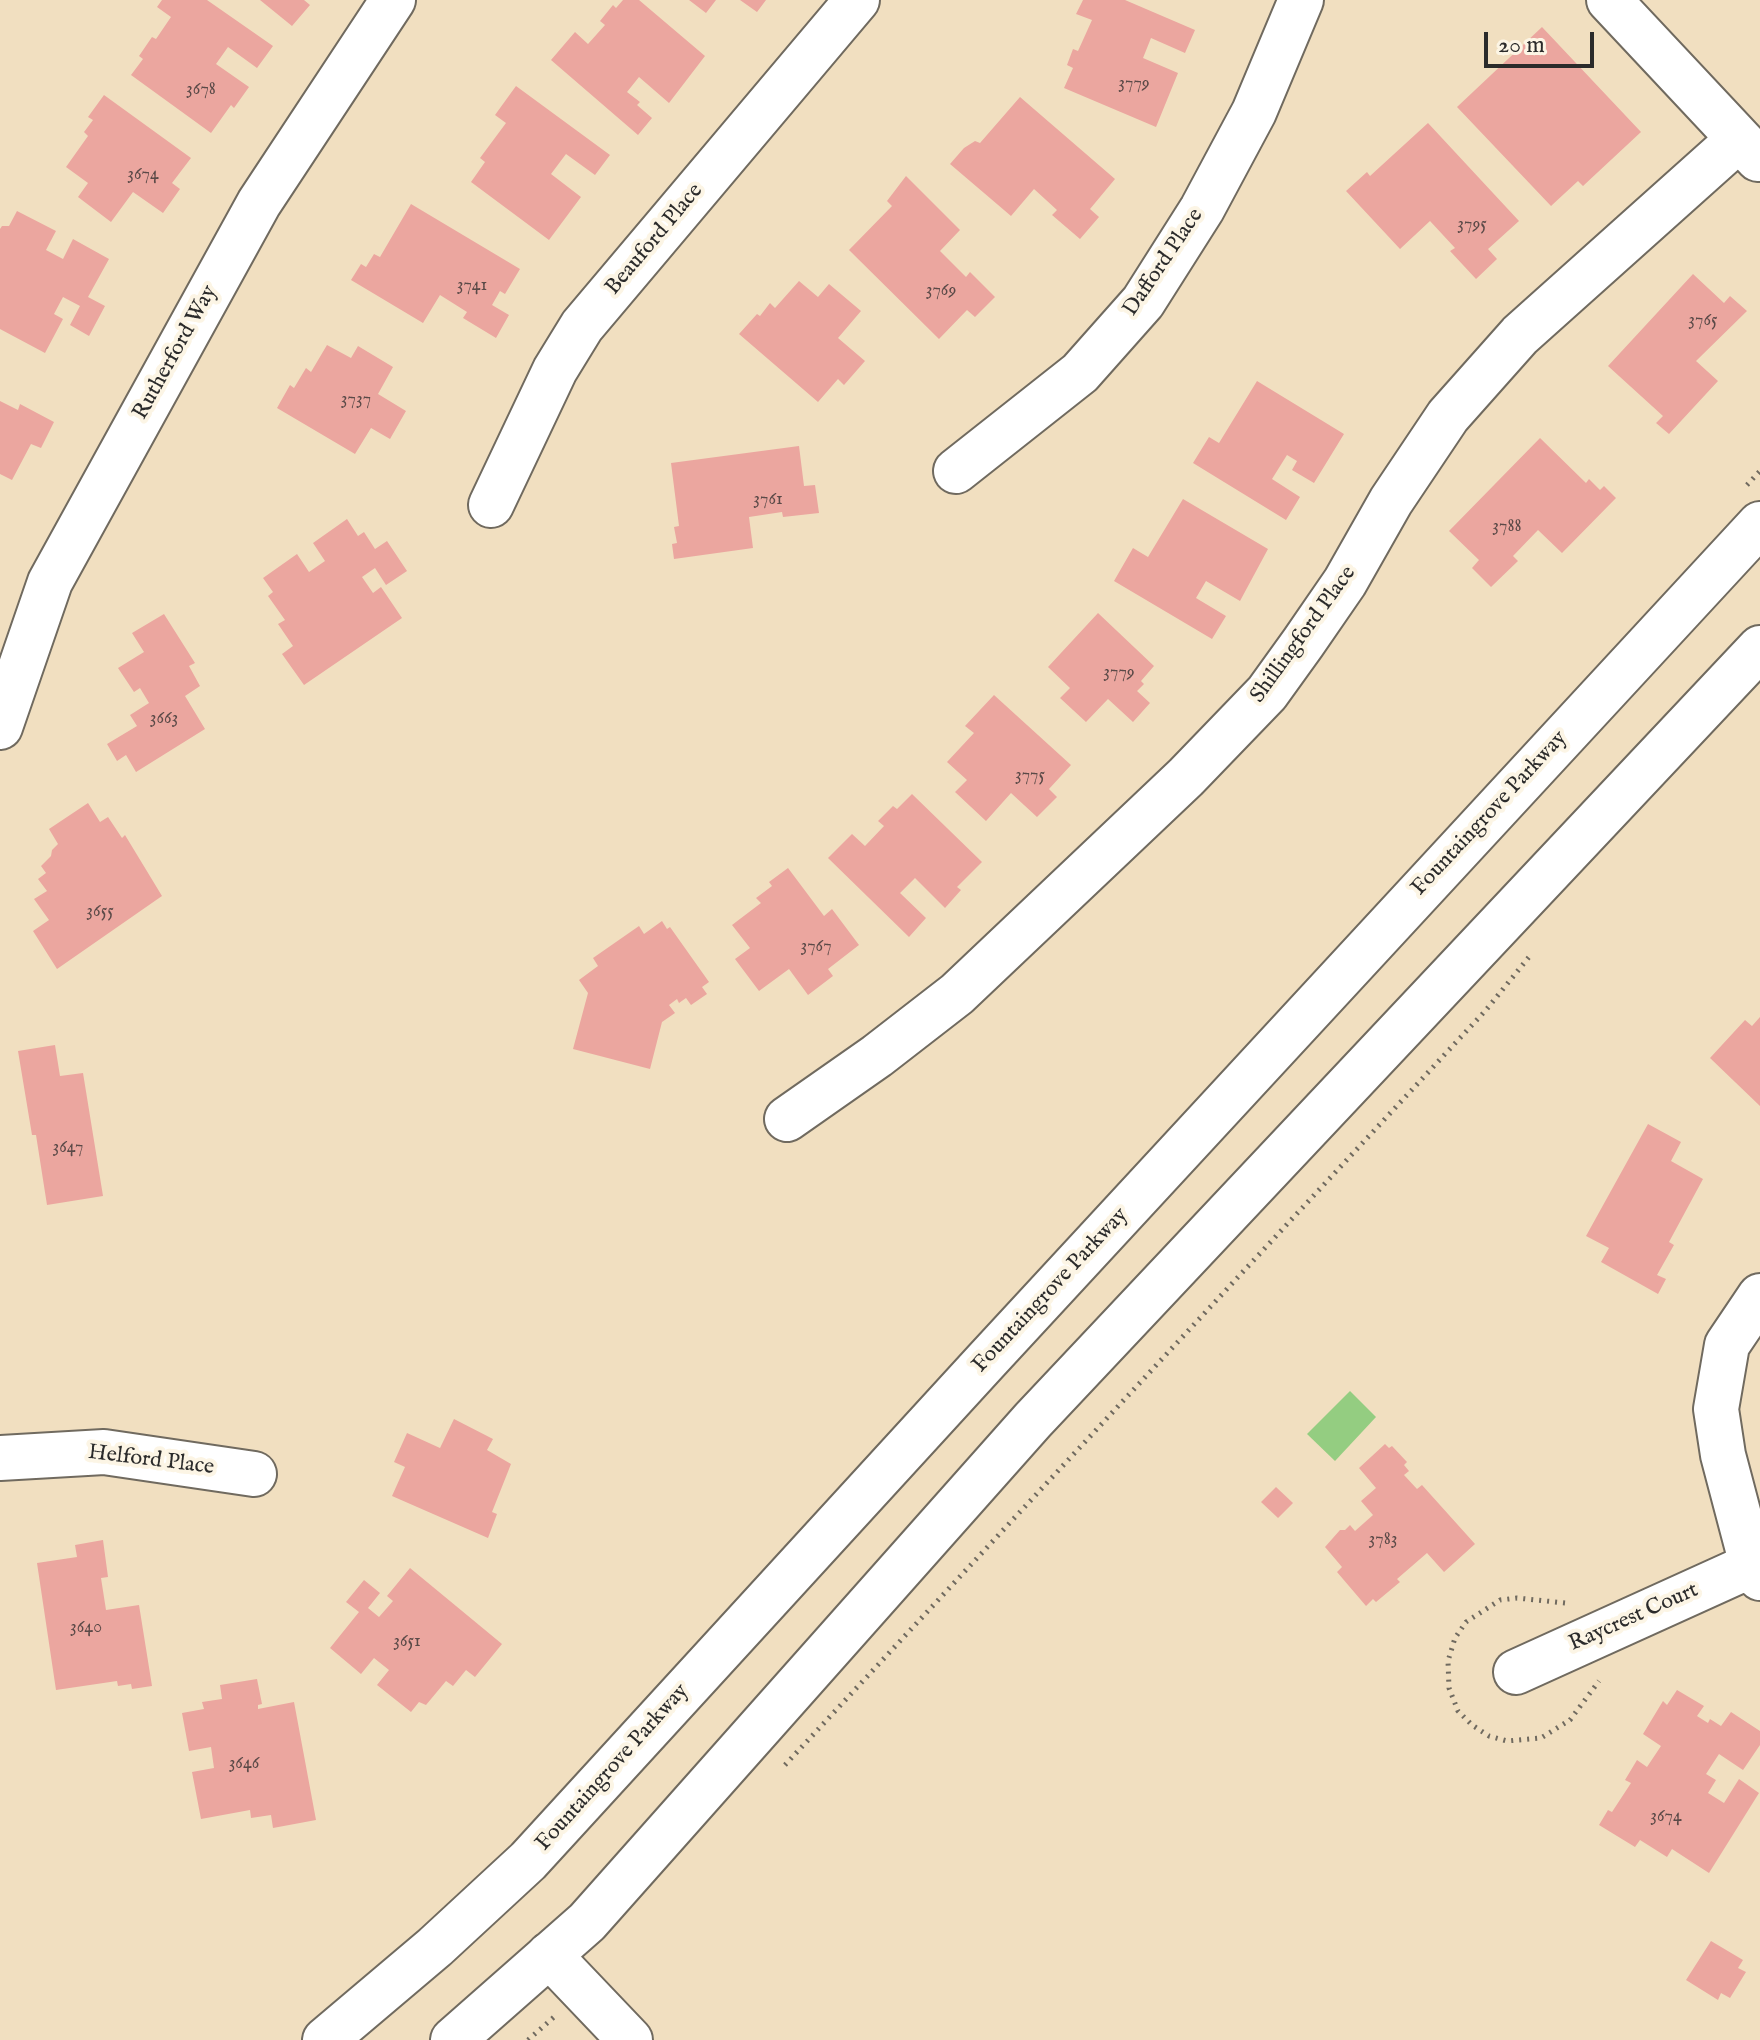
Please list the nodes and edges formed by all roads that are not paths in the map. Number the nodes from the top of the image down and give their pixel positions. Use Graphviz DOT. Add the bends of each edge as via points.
graph roads {
  1 [pos="393,0"];
  2 [pos="857,0"];
  3 [pos="1301,0"];
  4 [pos="1609,0"];
  5 [pos="1750,150"];
  6 [pos="956,471"];
  7 [pos="491,505"];
  8 [pos="1760,524"];
  9 [pos="1760,648"];
  10 [pos="0,727"];
  11 [pos="787,1119"];
  12 [pos="1760,1296"];
  13 [pos="0,1458"];
  14 [pos="254,1474"];
  15 [pos="1756,1571"];
  16 [pos="1516,1672"];
  17 [pos="549,1955"];
  18 [pos="325,2040"];
  19 [pos="453,2040"];
  20 [pos="630,2040"];
  1 -- 10 [label="street, Rutherford Way" via="259,203 50,582"];
  2 -- 7 [label="street, Beauford Place" via="582,326 555,370"];
  3 -- 6 [label="street, Dafford Place" via="1254,112 1202,209 1143,302 1080,373"];
  4 -- 5 [label="street"];
  5 -- 11 [label="street, Shillingford Place" via="1520,335 1448,416 1345,582 1267,693 1186,777 957,994"];
  8 -- 18 [label="street, Fountaingrove Parkway" via="528,1861"];
  9 -- 17 [label="street" via="1033,1420 587,1922"];
  12 -- 15 [label="street" via="1727,1345 1716,1409 1723,1455"];
  13 -- 14 [label="street, Helford Place" via="104,1452"];
  15 -- 16 [label="street, Raycrest Court"];
  17 -- 19 [label="street"];
  17 -- 20 [label="street"];
}
